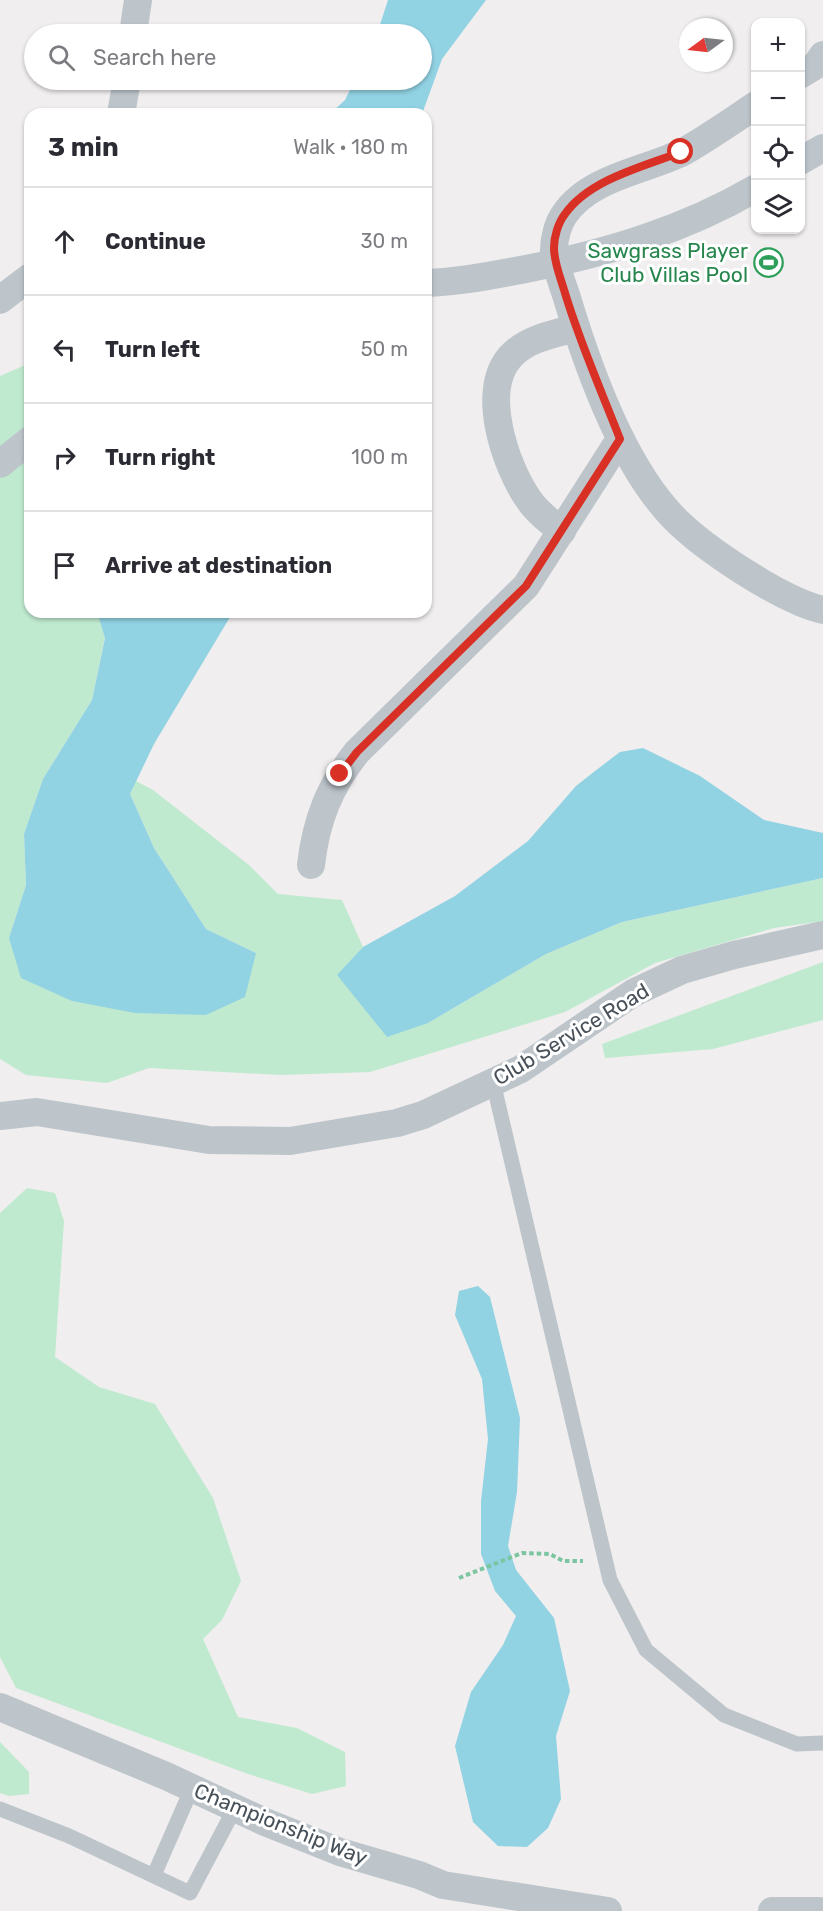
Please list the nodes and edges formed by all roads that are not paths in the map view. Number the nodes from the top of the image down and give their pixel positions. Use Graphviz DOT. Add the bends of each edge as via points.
graph roads {
  1 [pos="138,0"];
  2 [pos="134,24"];
  3 [pos="823,55"];
  4 [pos="805,72"];
  5 [pos="125,90"];
  6 [pos="122,108"];
  7 [pos="751,108"];
  8 [pos="823,148"];
  9 [pos="805,159"];
  10 [pos="751,191"];
  11 [pos="556,263"];
  12 [pos="24,283"];
  13 [pos="432,283"];
  14 [pos="0,300"];
  15 [pos="576,328"];
  16 [pos="620,439"];
  17 [pos="24,445"];
  18 [pos="0,464"];
  19 [pos="562,531"];
  20 [pos="823,610"];
  21 [pos="311,865"];
  22 [pos="823,935"];
  23 [pos="493,1082"];
  24 [pos="0,1116"];
  25 [pos="0,1707"];
  26 [pos="823,1743"];
  27 [pos="192,1788"];
  28 [pos="235,1808"];
  29 [pos="0,1809"];
  30 [pos="154,1875"];
  31 [pos="608,1911"];
  32 [pos="772,1911"];
  33 [pos="819,1911"];
  1 -- 2 [label="street"];
  3 -- 4 [label="street"];
  5 -- 6 [label="street"];
  7 -- 11 [label="street" via="681,152 612,179 579,198 558,227"];
  8 -- 9 [label="street"];
  10 -- 11 [label="street" via="695,221 649,239"];
  11 -- 13 [label="street" via="460,282"];
  11 -- 15 [label="street"];
  12 -- 14 [label="street"];
  15 -- 16 [label="street"];
  15 -- 19 [label="street" via="530,341 511,355 499,375 495,399 510,464 529,500"];
  16 -- 19 [label="street"];
  16 -- 20 [label="street" via="673,517 704,544 778,590"];
  17 -- 18 [label="street"];
  19 -- 21 [label="street" via="526,586 357,752 340,774 326,798 314,837"];
  22 -- 23 [label="street, Club Service Road" via="682,970 633,993 521,1069"];
  23 -- 24 [label="street, Club Service Road" via="397,1124 290,1141 209,1140 36,1112"];
  23 -- 26 [label="lane" via="610,1580 646,1650 724,1715 797,1744"];
  25 -- 27 [label="street, Championship Way"];
  27 -- 28 [label="street, Championship Way"];
  27 -- 30 [label="lane"];
  28 -- 30 [label="lane" via="190,1893"];
  28 -- 31 [label="street, Championship Way" via="340,1852 443,1885"];
  29 -- 30 [label="lane"];
  32 -- 33 [label="street"];
}
